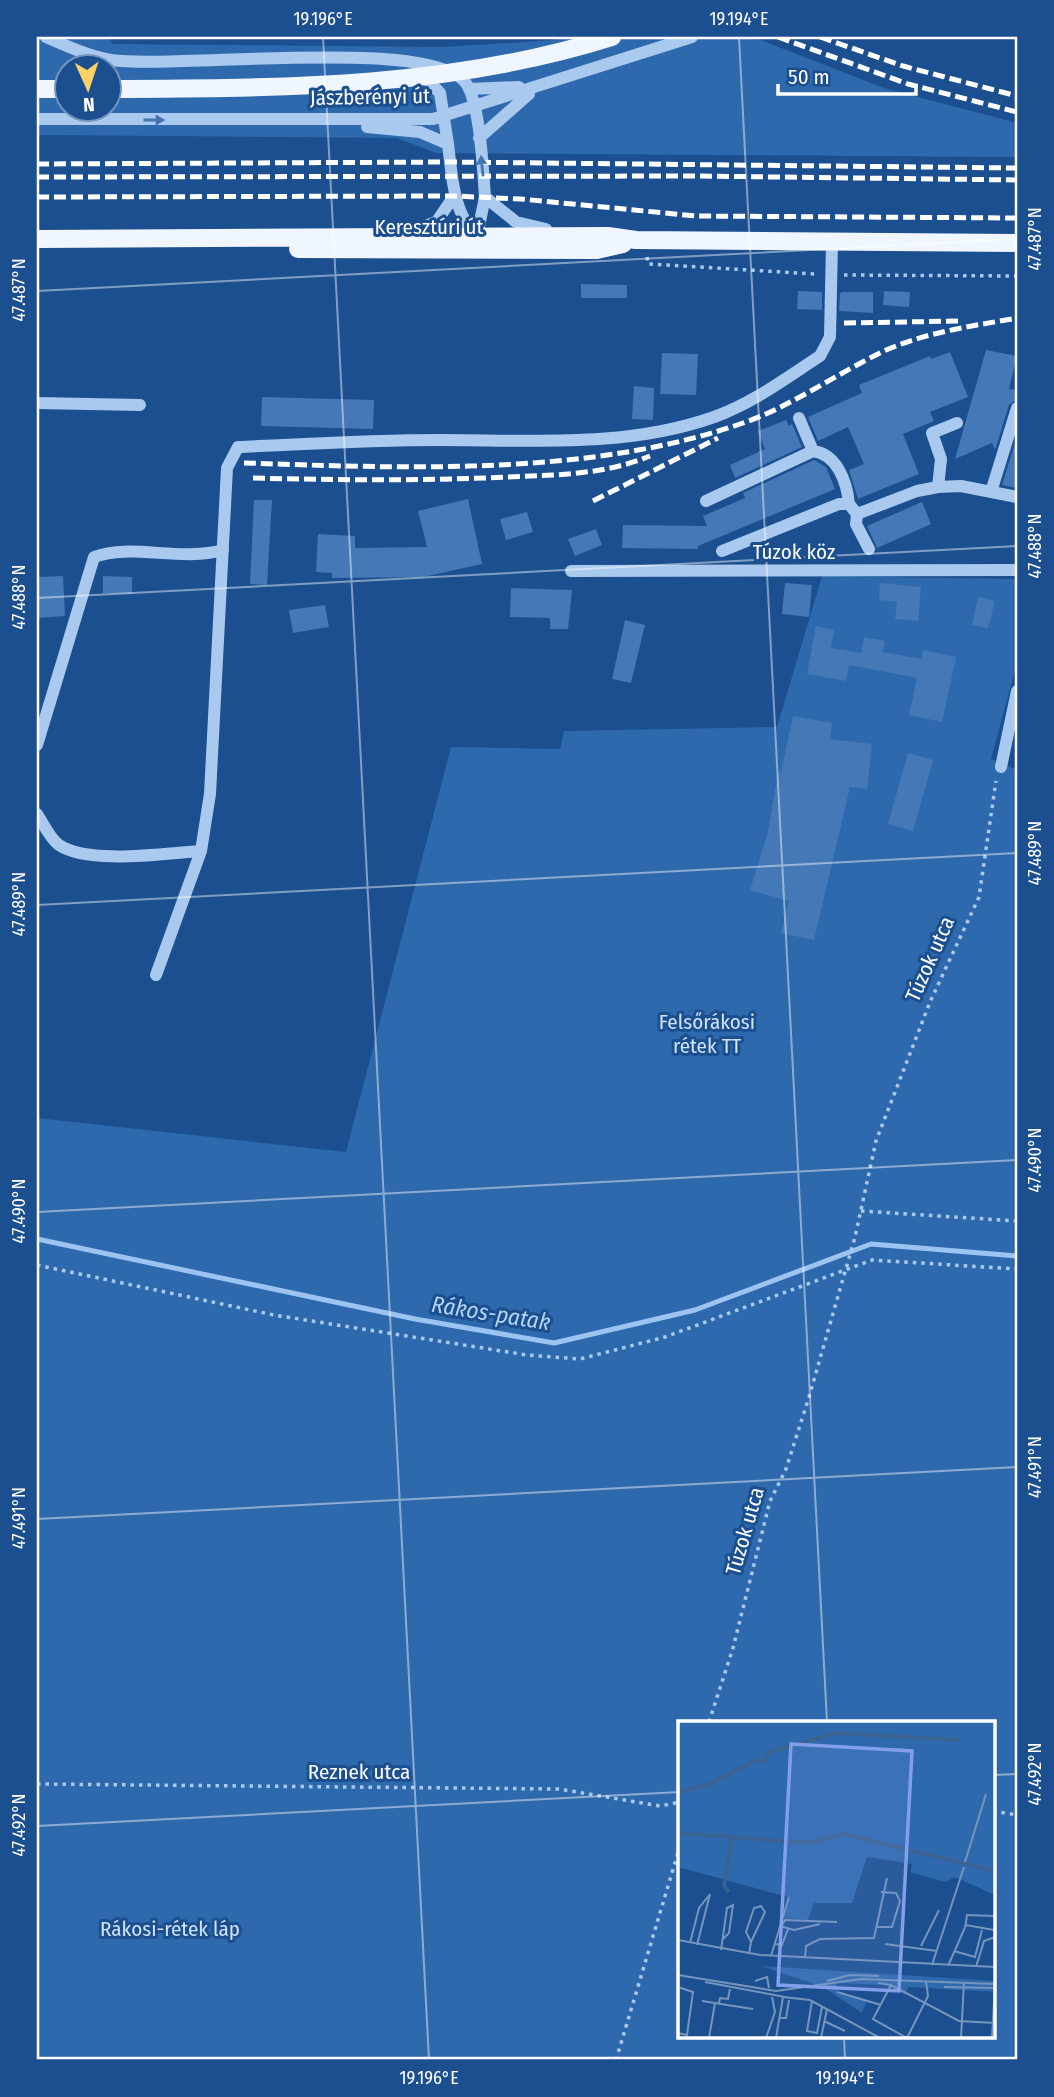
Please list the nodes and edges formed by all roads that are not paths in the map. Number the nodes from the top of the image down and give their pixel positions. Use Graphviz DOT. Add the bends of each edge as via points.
graph roads {
  1 [pos="46,37"];
  2 [pos="612,37"];
  3 [pos="692,37"];
  4 [pos="72,42"];
  5 [pos="389,60"];
  6 [pos="541,85"];
  7 [pos="122,89"];
  8 [pos="469,89"];
  9 [pos="474,109"];
  10 [pos="445,117"];
  11 [pos="37,119"];
  12 [pos="311,121"];
  13 [pos="480,138"];
  14 [pos="448,144"];
  15 [pos="454,196"];
  16 [pos="485,197"];
  17 [pos="396,236"];
  18 [pos="477,236"];
  19 [pos="608,236"];
  20 [pos="222,238"];
  21 [pos="37,239"];
  22 [pos="640,241"];
  23 [pos="832,242"];
  24 [pos="1017,243"];
  25 [pos="498,250"];
  26 [pos="37,403"];
  27 [pos="140,405"];
  28 [pos="1017,408"];
  29 [pos="799,418"];
  30 [pos="957,423"];
  31 [pos="813,451"];
  32 [pos="938,487"];
  33 [pos="991,492"];
  34 [pos="1017,497"];
  35 [pos="706,500"];
  36 [pos="853,509"];
  37 [pos="869,549"];
  38 [pos="223,550"];
  39 [pos="722,551"];
  40 [pos="1017,570"];
  41 [pos="571,571"];
  42 [pos="1017,691"];
  43 [pos="37,745"];
  44 [pos="1001,767"];
  45 [pos="37,814"];
  46 [pos="201,852"];
  47 [pos="156,975"];
  1 -- 4 [label="street, Jászberényi út"];
  2 -- 7 [label="main road, Jászberényi út, bridge" via="418,78 281,88"];
  3 -- 6 [label="street, Jászberényi út"];
  4 -- 5 [label="street, Jászberényi út" via="100,58 130,61"];
  5 -- 8 [label="street" via="443,68 458,75"];
  5 -- 10 [label="street" via="424,74 434,84 444,102"];
  6 -- 8 [label="street"];
  6 -- 9 [label="street, Jászberényi út"];
  6 -- 13 [label="street"];
  8 -- 9 [label="street"];
  9 -- 10 [label="street, Jászberényi út"];
  9 -- 13 [label="street"];
  10 -- 12 [label="street, Jászberényi út"];
  10 -- 14 [label="street"];
  11 -- 12 [label="street, Jászberényi út, one-way"];
  12 -- 14 [label="street" via="420,132"];
  16 -- 13 [label="street, one-way"];
  14 -- 15 [label="street"];
  15 -- 17 [label="street" via="430,226"];
  15 -- 18 [label="street"];
  16 -- 18 [label="street"];
  16 -- 19 [label="street" via="526,227 587,229"];
  17 -- 18 [label="main road, Keresztúri út"];
  17 -- 20 [label="main road, Keresztúri út"];
  18 -- 19 [label="main road, Keresztúri út"];
  18 -- 25 [label="street"];
  19 -- 22 [label="main road, Keresztúri út"];
  20 -- 21 [label="main road, Keresztúri út"];
  20 -- 25 [label="main road, Keresztúri út" via="303,249"];
  22 -- 23 [label="main road, Keresztúri út"];
  22 -- 25 [label="main road, Keresztúri út" via="597,250"];
  23 -- 24 [label="main road, Keresztúri út"];
  23 -- 38 [label="street" via="830,337 820,356 743,405 670,429 598,439 369,440 238,447 227,468"];
  26 -- 27 [label="street"];
  28 -- 33 [label="street"];
  29 -- 31 [label="street"];
  30 -- 32 [label="street" via="932,433 941,459"];
  31 -- 35 [label="street"];
  31 -- 36 [label="street" via="833,458"];
  32 -- 33 [label="street"];
  32 -- 36 [label="street"];
  33 -- 34 [label="street"];
  36 -- 37 [label="street"];
  36 -- 39 [label="street" via="839,504"];
  38 -- 43 [label="street" via="201,556 117,552 94,557"];
  38 -- 46 [label="street" via="210,794"];
  40 -- 41 [label="street, Túzok köz"];
  42 -- 44 [label="street"];
  45 -- 46 [label="street" via="57,844 72,851 97,855"];
  46 -- 47 [label="street"];
}
